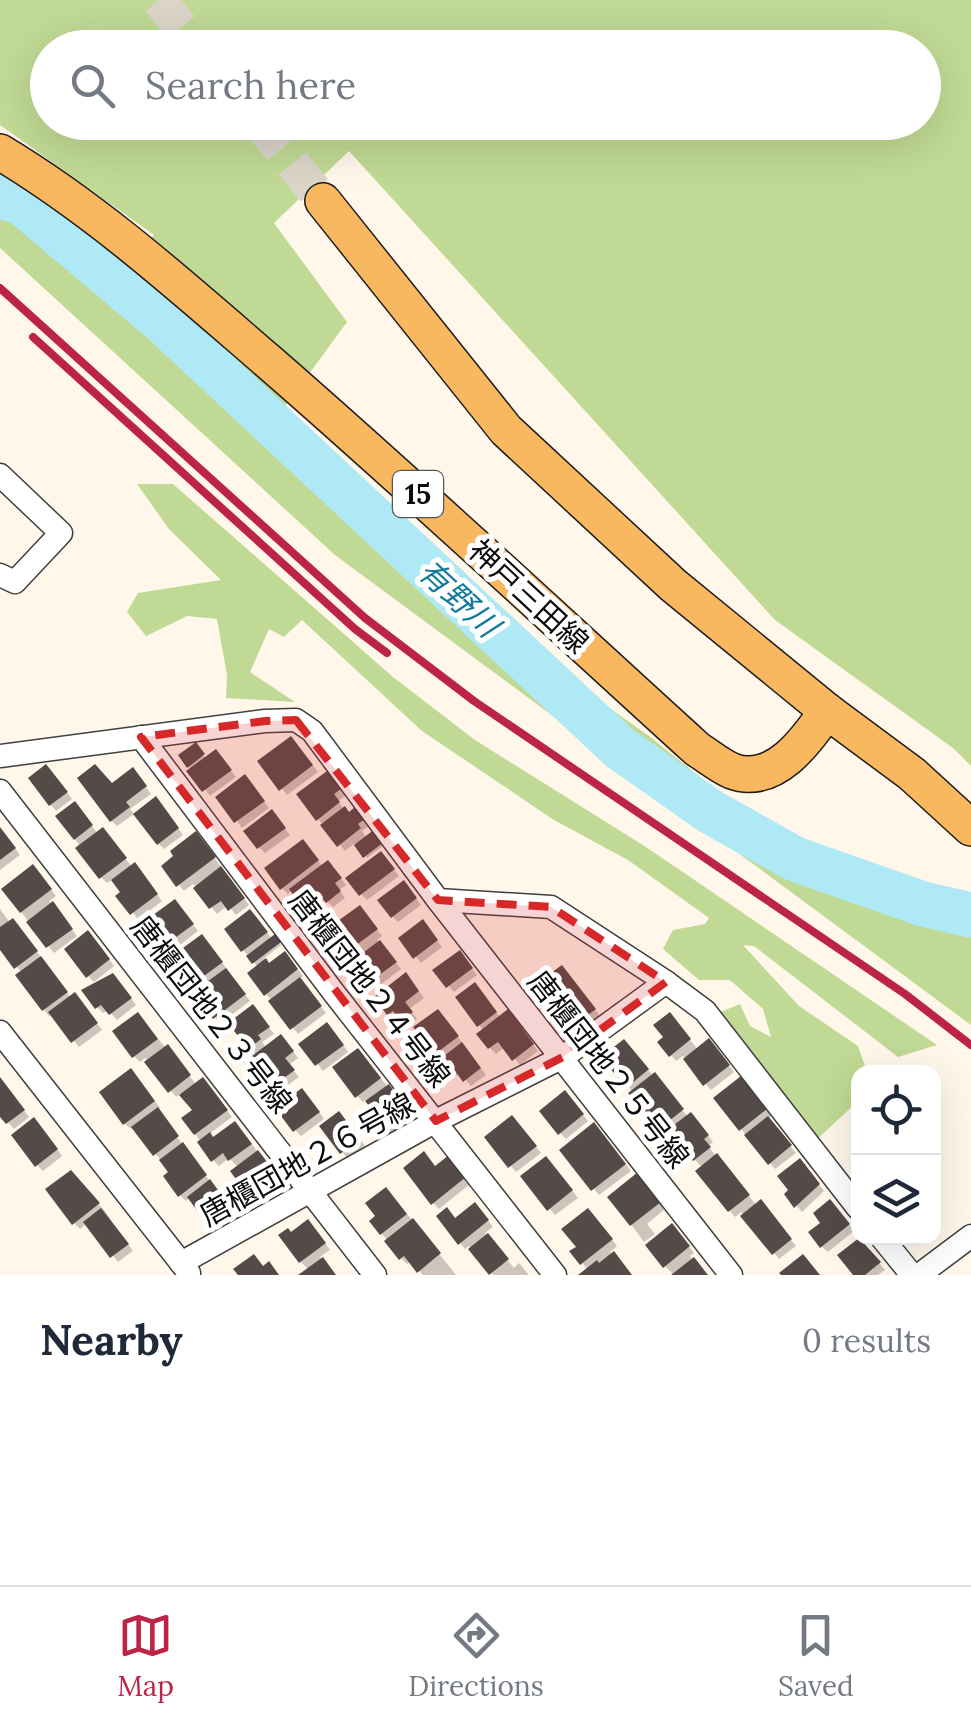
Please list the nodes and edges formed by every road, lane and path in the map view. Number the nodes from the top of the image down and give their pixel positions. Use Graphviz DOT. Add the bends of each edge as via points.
graph roads {
  1 [pos="0,152"];
  2 [pos="323,201"];
  3 [pos="0,474"];
  4 [pos="0,575"];
  5 [pos="827,710"];
  6 [pos="141,737"];
  7 [pos="0,756"];
  8 [pos="0,791"];
  9 [pos="971,828"];
  10 [pos="438,900"];
  11 [pos="666,982"];
  12 [pos="0,1032"];
  13 [pos="563,1057"];
  14 [pos="436,1121"];
  15 [pos="312,1192"];
  16 [pos="851,1199"];
  17 [pos="971,1236"];
  18 [pos="888,1245"];
  19 [pos="185,1269"];
  20 [pos="375,1275"];
  21 [pos="555,1275"];
  22 [pos="732,1275"];
  23 [pos="915,1275"];
  1 -- 5 [label="main road, 神戸三田線 / 15" via="130,242 698,749 734,772 769,772 805,742"];
  2 -- 5 [label="main road" via="506,430 673,585"];
  3 -- 4 [label="street" via="61,532 16,582"];
  5 -- 9 [label="main road"];
  6 -- 7 [label="street"];
  6 -- 10 [label="street, 唐櫃団地２５号線" via="296,720 312,732"];
  6 -- 14 [label="street, 唐櫃団地２４号線"];
  8 -- 15 [label="street, 唐櫃団地２３号線"];
  10 -- 11 [label="street" via="552,907"];
  10 -- 13 [label="street, 唐櫃団地２５号線"];
  11 -- 13 [label="street, 唐櫃団地２６号線"];
  11 -- 16 [label="street" via="705,1012"];
  12 -- 19 [label="street"];
  13 -- 14 [label="street, 唐櫃団地２６号線"];
  13 -- 22 [label="street, 唐櫃団地２５号線"];
  14 -- 15 [label="street, 唐櫃団地２６号線"];
  14 -- 21 [label="street, 唐櫃団地２４号線"];
  15 -- 19 [label="street, 唐櫃団地２６号線"];
  15 -- 20 [label="street, 唐櫃団地２３号線"];
  17 -- 23 [label="street"];
  18 -- 23 [label="street"];
}
